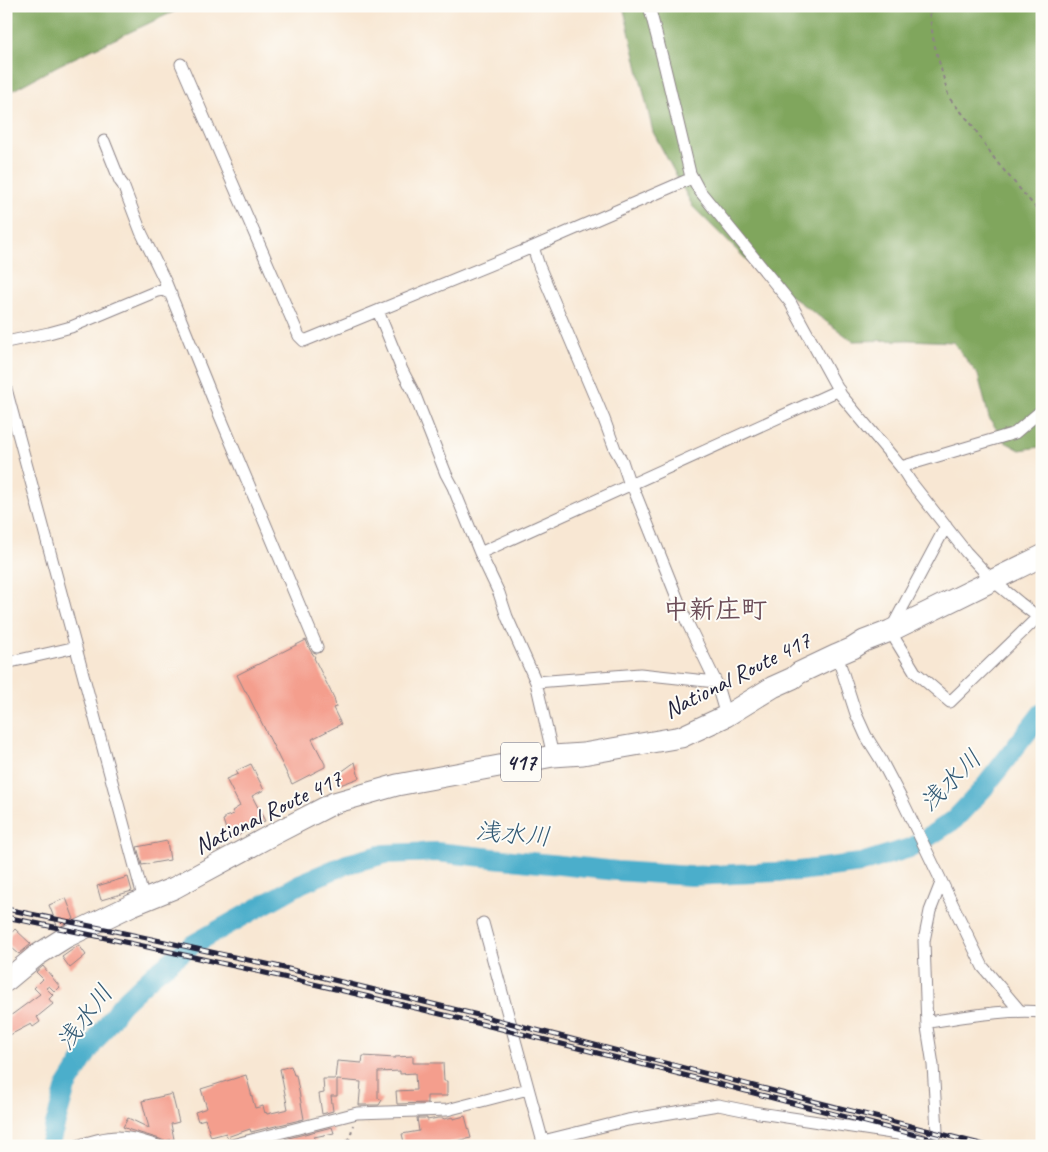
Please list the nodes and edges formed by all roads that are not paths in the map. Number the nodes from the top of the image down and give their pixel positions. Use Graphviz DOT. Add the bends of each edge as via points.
graph roads {
  1 [pos="649,6"];
  2 [pos="181,64"];
  3 [pos="104,141"];
  4 [pos="692,178"];
  5 [pos="533,247"];
  6 [pos="171,294"];
  7 [pos="378,311"];
  8 [pos="6,342"];
  9 [pos="6,389"];
  10 [pos="839,390"];
  11 [pos="1042,410"];
  12 [pos="901,467"];
  13 [pos="630,485"];
  14 [pos="946,526"];
  15 [pos="480,554"];
  16 [pos="1042,556"];
  17 [pos="992,580"];
  18 [pos="1040,619"];
  19 [pos="890,631"];
  20 [pos="76,646"];
  21 [pos="317,647"];
  22 [pos="837,654"];
  23 [pos="6,663"];
  24 [pos="536,682"];
  25 [pos="716,682"];
  26 [pos="726,716"];
  27 [pos="553,756"];
  28 [pos="941,883"];
  29 [pos="144,900"];
  30 [pos="484,923"];
  31 [pos="7,975"];
  32 [pos="1020,1011"];
  33 [pos="1042,1012"];
  34 [pos="928,1022"];
  35 [pos="528,1089"];
  36 [pos="544,1143"];
  37 [pos="82,1144"];
  38 [pos="929,1144"];
  39 [pos="158,1146"];
  40 [pos="228,1146"];
  1 -- 4 [label="street"];
  2 -- 7 [label="street" via="299,336 304,341"];
  3 -- 6 [label="street" via="141,232"];
  4 -- 5 [label="street"];
  4 -- 10 [label="street" via="790,302"];
  5 -- 7 [label="street"];
  5 -- 13 [label="street"];
  6 -- 8 [label="street" via="157,291 71,327"];
  6 -- 21 [label="street"];
  7 -- 15 [label="street"];
  9 -- 20 [label="street"];
  10 -- 12 [label="street"];
  10 -- 13 [label="street"];
  11 -- 12 [label="street" via="1015,433"];
  12 -- 14 [label="street"];
  13 -- 15 [label="street"];
  13 -- 25 [label="street" via="686,620"];
  14 -- 17 [label="street"];
  14 -- 19 [label="street"];
  15 -- 24 [label="street"];
  16 -- 17 [label="highway, National Route 417 / 417"];
  17 -- 18 [label="street"];
  17 -- 19 [label="highway, National Route 417 / 417"];
  18 -- 19 [label="street" via="950,702 915,672"];
  19 -- 22 [label="highway, National Route 417 / 417"];
  20 -- 23 [label="street"];
  20 -- 29 [label="street"];
  22 -- 26 [label="highway, National Route 417 / 417"];
  22 -- 28 [label="street" via="856,714"];
  24 -- 25 [label="street" via="640,674"];
  24 -- 27 [label="street"];
  25 -- 26 [label="street"];
  26 -- 27 [label="highway, National Route 417 / 417" via="681,737"];
  27 -- 29 [label="highway, National Route 417 / 417" via="397,785 334,803 181,884"];
  28 -- 32 [label="street" via="983,967"];
  28 -- 34 [label="street" via="930,911 924,942"];
  29 -- 31 [label="highway, National Route 417 / 417" via="66,937"];
  30 -- 35 [label="street"];
  32 -- 33 [label="street"];
  32 -- 34 [label="street"];
  34 -- 38 [label="street" via="937,1132"];
  35 -- 36 [label="street"];
  35 -- 40 [label="street" via="447,1110 357,1113"];
  36 -- 38 [label="street" via="628,1120 718,1105 911,1136"];
  37 -- 39 [label="street" via="118,1136"];
}
